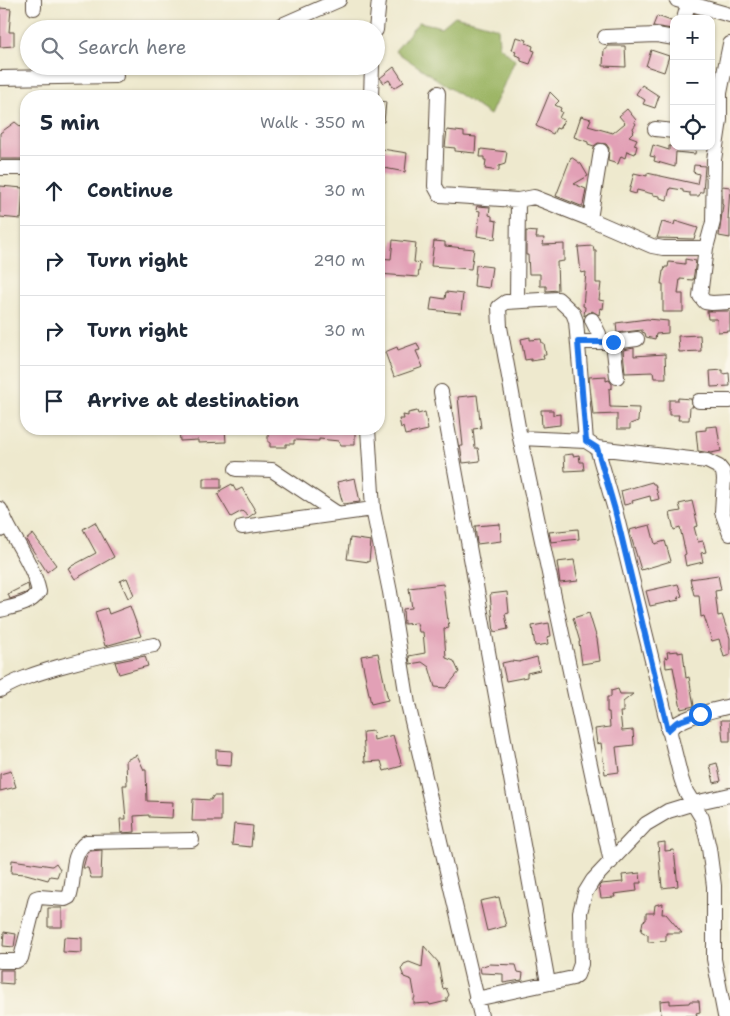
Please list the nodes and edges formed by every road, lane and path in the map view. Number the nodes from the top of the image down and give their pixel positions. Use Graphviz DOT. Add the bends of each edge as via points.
graph roads {
  1 [pos="339,0"];
  2 [pos="380,0"];
  3 [pos="685,1"];
  4 [pos="684,15"];
  5 [pos="730,15"];
  6 [pos="293,20"];
  7 [pos="377,20"];
  8 [pos="605,37"];
  9 [pos="670,37"];
  10 [pos="730,44"];
  11 [pos="372,75"];
  12 [pos="116,76"];
  13 [pos="0,78"];
  14 [pos="371,90"];
  15 [pos="438,93"];
  16 [pos="725,121"];
  17 [pos="655,129"];
  18 [pos="670,131"];
  19 [pos="715,134"];
  20 [pos="714,150"];
  21 [pos="601,151"];
  22 [pos="0,168"];
  23 [pos="20,168"];
  24 [pos="518,200"];
  25 [pos="590,219"];
  26 [pos="706,248"];
  27 [pos="517,301"];
  28 [pos="730,302"];
  29 [pos="592,320"];
  30 [pos="637,339"];
  31 [pos="578,342"];
  32 [pos="596,342"];
  33 [pos="613,342"];
  34 [pos="617,377"];
  35 [pos="441,392"];
  36 [pos="699,401"];
  37 [pos="730,401"];
  38 [pos="368,435"];
  39 [pos="520,438"];
  40 [pos="591,445"];
  41 [pos="725,466"];
  42 [pos="236,469"];
  43 [pos="0,509"];
  44 [pos="373,509"];
  45 [pos="338,514"];
  46 [pos="242,527"];
  47 [pos="4,528"];
  48 [pos="730,534"];
  49 [pos="0,610"];
  50 [pos="154,645"];
  51 [pos="0,690"];
  52 [pos="730,706"];
  53 [pos="668,730"];
  54 [pos="730,796"];
  55 [pos="694,803"];
  56 [pos="192,840"];
  57 [pos="611,862"];
  58 [pos="0,961"];
  59 [pos="548,984"];
  60 [pos="476,999"];
  61 [pos="481,1016"];
  62 [pos="725,1016"];
  1 -- 6 [label="street"];
  2 -- 7 [label="street"];
  3 -- 4 [label="street"];
  3 -- 5 [label="street"];
  8 -- 9 [label="street"];
  10 -- 16 [label="street" via="720,93"];
  11 -- 14 [label="street"];
  12 -- 13 [label="street"];
  15 -- 24 [label="street" via="436,186 440,195"];
  16 -- 19 [label="street"];
  17 -- 18 [label="street"];
  20 -- 26 [label="street" via="713,222"];
  21 -- 25 [label="street"];
  22 -- 23 [label="street"];
  24 -- 25 [label="street" via="534,197"];
  24 -- 27 [label="street"];
  25 -- 26 [label="street" via="652,246"];
  26 -- 28 [label="street" via="700,296 704,302 712,304"];
  27 -- 31 [label="street" via="558,299 573,313"];
  27 -- 39 [label="street" via="506,302 499,307"];
  29 -- 32 [label="street" via="599,334"];
  30 -- 33 [label="street"];
  31 -- 32 [label="street"];
  31 -- 40 [label="street"];
  32 -- 33 [label="street"];
  33 -- 34 [label="street"];
  35 -- 59 [label="street"];
  36 -- 37 [label="street"];
  38 -- 44 [label="street"];
  39 -- 40 [label="street"];
  39 -- 57 [label="street"];
  40 -- 41 [label="street"];
  40 -- 53 [label="street" via="624,545"];
  41 -- 48 [label="street" via="722,512"];
  42 -- 45 [label="street" via="272,470"];
  43 -- 47 [label="street"];
  44 -- 45 [label="street"];
  44 -- 60 [label="street" via="408,704"];
  45 -- 46 [label="street"];
  47 -- 49 [label="street" via="25,556 39,592 26,604"];
  50 -- 51 [label="street" via="104,654 38,673"];
  52 -- 53 [label="street" via="677,722"];
  53 -- 55 [label="street" via="685,790"];
  54 -- 55 [label="street"];
  55 -- 57 [label="street" via="668,810 646,824"];
  55 -- 62 [label="street" via="702,818 714,886 714,959"];
  56 -- 58 [label="street" via="86,842 76,854 69,897 36,898 21,958 16,962"];
  57 -- 59 [label="street" via="585,893 580,912 581,964 578,975"];
  59 -- 60 [label="street"];
  60 -- 61 [label="street"];
}
